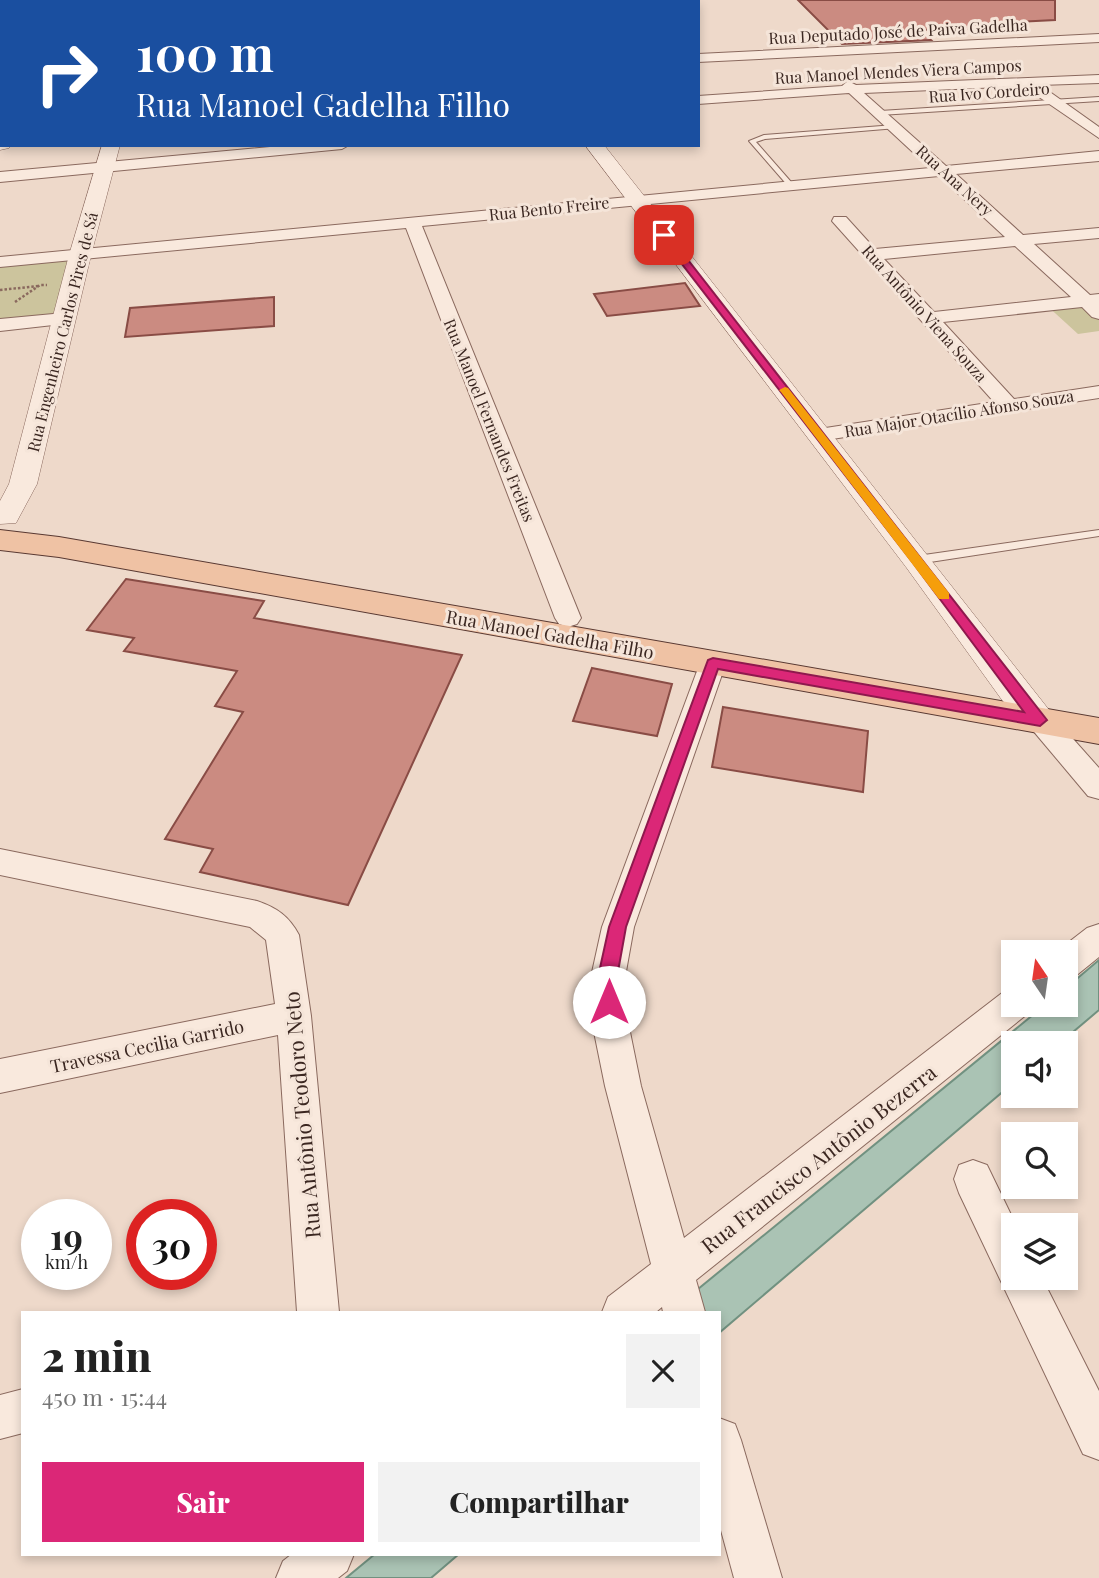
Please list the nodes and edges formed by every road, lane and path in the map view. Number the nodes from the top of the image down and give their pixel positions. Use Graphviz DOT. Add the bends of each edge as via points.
graph roads {
  1 [pos="1099,38"];
  2 [pos="1082,42"];
  3 [pos="1099,44"];
  4 [pos="700,58"];
  5 [pos="738,59"];
  6 [pos="818,63"];
  7 [pos="700,64"];
  8 [pos="1099,79"];
  9 [pos="1026,82"];
  10 [pos="855,91"];
  11 [pos="1099,99"];
  12 [pos="700,100"];
  13 [pos="1053,102"];
  14 [pos="700,107"];
  15 [pos="880,113"];
  16 [pos="895,127"];
  17 [pos="1099,134"];
  18 [pos="253,147"];
  19 [pos="306,147"];
  20 [pos="595,147"];
  21 [pos="1099,156"];
  22 [pos="108,158"];
  23 [pos="944,170"];
  24 [pos="0,171"];
  25 [pos="0,177"];
  26 [pos="789,185"];
  27 [pos="635,200"];
  28 [pos="840,221"];
  29 [pos="412,222"];
  30 [pos="1099,233"];
  31 [pos="1021,240"];
  32 [pos="80,255"];
  33 [pos="871,255"];
  34 [pos="0,262"];
  35 [pos="40,285"];
  36 [pos="49,285"];
  37 [pos="0,290"];
  38 [pos="10,305"];
  39 [pos="1095,305"];
  40 [pos="931,318"];
  41 [pos="64,319"];
  42 [pos="0,326"];
  43 [pos="1099,392"];
  44 [pos="1009,406"];
  45 [pos="819,435"];
  46 [pos="4,528"];
  47 [pos="1099,533"];
  48 [pos="917,560"];
  49 [pos="568,618"];
  50 [pos="713,663"];
  51 [pos="1014,691"];
  52 [pos="1099,707"];
  53 [pos="1040,720"];
  54 [pos="1099,731"];
  55 [pos="1099,788"];
  56 [pos="0,862"];
  57 [pos="1099,938"];
  58 [pos="1078,955"];
  59 [pos="1001,1015"];
  60 [pos="294,1016"];
  61 [pos="0,1076"];
  62 [pos="973,1179"];
  63 [pos="1001,1237"];
  64 [pos="1027,1290"];
  65 [pos="678,1294"];
  66 [pos="318,1311"];
  67 [pos="626,1311"];
  68 [pos="21,1412"];
  69 [pos="0,1417"];
  70 [pos="1099,1438"];
  71 [pos="721,1447"];
  72 [pos="328,1556"];
  73 [pos="300,1578"];
  74 [pos="758,1578"];
  1 -- 2 [label="street, Rua Deputado José de Paiva Gadelha"];
  2 -- 3 [label="street, Rua Deputado José de Paiva Gadelha"];
  2 -- 6 [label="street, Rua Deputado José de Paiva Gadelha"];
  4 -- 5 [label="street, Rua Deputado José de Paiva Gadelha"];
  5 -- 6 [label="street, Rua Deputado José de Paiva Gadelha"];
  5 -- 7 [label="street, Rua Deputado José de Paiva Gadelha"];
  6 -- 10 [label="street, Rua Ana Nery"];
  8 -- 9 [label="street, Rua Manoel Mendes Viera Campos"];
  9 -- 10 [label="street, Rua Manoel Mendes Viera Campos"];
  9 -- 13 [label="street"];
  10 -- 12 [label="street, Rua Manoel Mendes Viera Campos"];
  10 -- 14 [label="street"];
  10 -- 15 [label="street, Rua Ana Nery"];
  11 -- 13 [label="lane, Rua Ivo Cordeiro"];
  13 -- 15 [label="lane, Rua Ivo Cordeiro"];
  13 -- 17 [label="street"];
  15 -- 16 [label="street, Rua Ana Nery"];
  16 -- 23 [label="street, Rua Ana Nery"];
  16 -- 26 [label="lane" via="752,141"];
  18 -- 22 [label="street"];
  19 -- 22 [label="street"];
  20 -- 27 [label="street"];
  21 -- 23 [label="street, Rua Bento Freire"];
  22 -- 24 [label="street"];
  22 -- 25 [label="street"];
  22 -- 32 [label="street, Rua Engenheiro Carlos Pires de Sá"];
  23 -- 26 [label="street, Rua Bento Freire"];
  23 -- 31 [label="street, Rua Ana Nery"];
  26 -- 27 [label="street, Rua Bento Freire"];
  27 -- 29 [label="street, Rua Bento Freire"];
  27 -- 45 [label="street"];
  28 -- 33 [label="street, Rua Antônio Viena Souza"];
  29 -- 32 [label="street, Rua Bento Freire"];
  29 -- 49 [label="street, Rua Manoel Fernandes Freitas"];
  30 -- 31 [label="street"];
  31 -- 33 [label="street"];
  31 -- 39 [label="street, Rua Ana Nery"];
  32 -- 34 [label="street, Rua Bento Freire"];
  32 -- 41 [label="street, Rua Engenheiro Carlos Pires de Sá"];
  33 -- 40 [label="street, Rua Antônio Viena Souza"];
  35 -- 36 [label="path"];
  35 -- 37 [label="path"];
  35 -- 38 [label="path"];
  39 -- 40 [label="street"];
  40 -- 44 [label="street, Rua Antônio Viena Souza"];
  41 -- 42 [label="street"];
  41 -- 46 [label="street, Rua Engenheiro Carlos Pires de Sá" via="23,484"];
  43 -- 44 [label="street, Rua Major Otacílio Afonso Souza"];
  44 -- 45 [label="street, Rua Major Otacílio Afonso Souza"];
  45 -- 48 [label="street"];
  46 -- 49 [label="main road, Rua Manoel Gadelha Filho" via="54,531"];
  46 -- 50 [label="main road, Rua Manoel Gadelha Filho" via="59,547"];
  47 -- 48 [label="lane"];
  48 -- 51 [label="street"];
  49 -- 51 [label="main road, Rua Manoel Gadelha Filho"];
  50 -- 53 [label="main road, Rua Manoel Gadelha Filho"];
  50 -- 65 [label="street" via="618,927 608,977 611,1027 623,1086"];
  51 -- 52 [label="main road, Rua Manoel Gadelha Filho"];
  51 -- 53 [label="street"];
  53 -- 54 [label="main road, Rua Manoel Gadelha Filho"];
  53 -- 55 [label="street"];
  56 -- 60 [label="street, Rua Antônio Teodoro Neto" via="257,915 282,935"];
  57 -- 58 [label="street"];
  59 -- 65 [label="street, Rua Francisco Antônio Bezerra"];
  60 -- 61 [label="street, Travessa Cecilia Garrido"];
  60 -- 66 [label="street, Rua Antônio Teodoro Neto"];
  62 -- 63 [label="street"];
  64 -- 70 [label="street"];
  65 -- 67 [label="street, Rua Francisco Antônio Bezerra"];
  68 -- 69 [label="street"];
  71 -- 74 [label="street"];
  72 -- 73 [label="street"];
}
